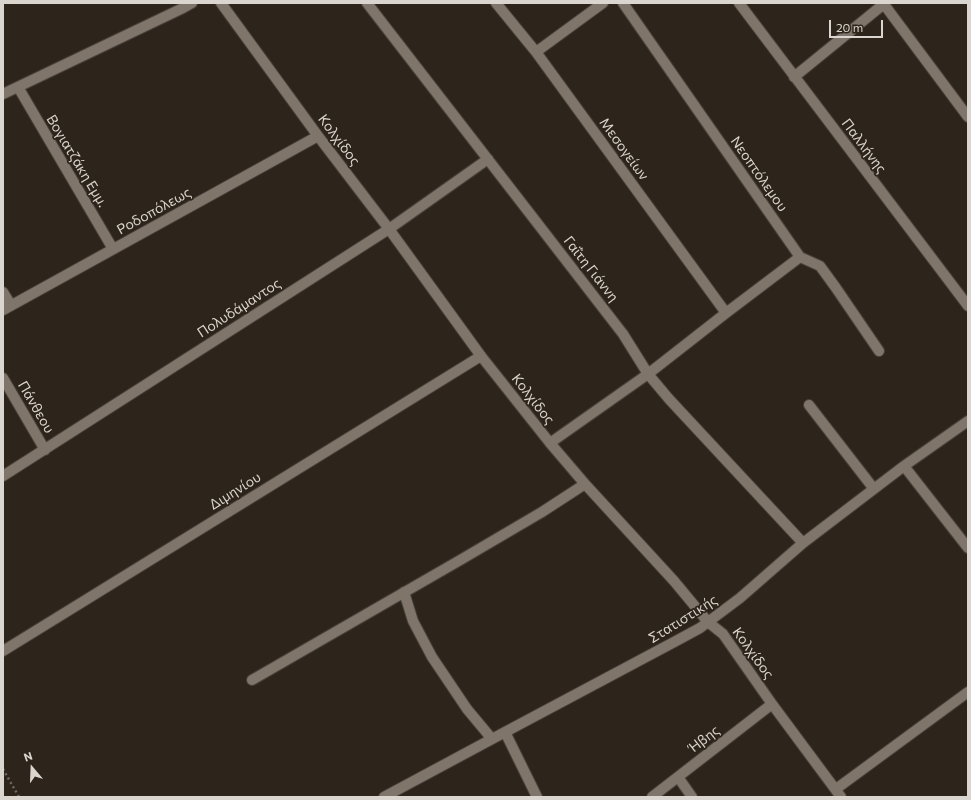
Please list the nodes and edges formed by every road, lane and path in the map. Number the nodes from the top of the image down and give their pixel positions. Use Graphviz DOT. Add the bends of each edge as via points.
graph roads {
  1 [pos="192,3"];
  2 [pos="221,3"];
  3 [pos="367,3"];
  4 [pos="496,3"];
  5 [pos="603,3"];
  6 [pos="623,3"];
  7 [pos="739,3"];
  8 [pos="884,3"];
  9 [pos="536,52"];
  10 [pos="794,77"];
  11 [pos="18,87"];
  12 [pos="3,94"];
  13 [pos="968,117"];
  14 [pos="318,136"];
  15 [pos="488,159"];
  16 [pos="389,229"];
  17 [pos="113,249"];
  18 [pos="800,257"];
  19 [pos="3,292"];
  20 [pos="968,306"];
  21 [pos="7,308"];
  22 [pos="726,313"];
  23 [pos="879,351"];
  24 [pos="481,356"];
  25 [pos="648,374"];
  26 [pos="3,378"];
  27 [pos="809,405"];
  28 [pos="968,421"];
  29 [pos="550,443"];
  30 [pos="45,450"];
  31 [pos="904,466"];
  32 [pos="3,476"];
  33 [pos="585,484"];
  34 [pos="874,489"];
  35 [pos="803,543"];
  36 [pos="968,548"];
  37 [pos="404,592"];
  38 [pos="708,622"];
  39 [pos="3,650"];
  40 [pos="252,680"];
  41 [pos="968,692"];
  42 [pos="772,704"];
  43 [pos="505,732"];
  44 [pos="492,739"];
  45 [pos="3,769"];
  46 [pos="678,777"];
  47 [pos="839,793"];
  48 [pos="19,797"];
  49 [pos="384,797"];
  50 [pos="537,797"];
  51 [pos="652,797"];
  52 [pos="692,797"];
  1 -- 11 [label="street"];
  2 -- 14 [label="street, Κολχίδος"];
  3 -- 15 [label="street, Γαΐτη Γιάννη"];
  4 -- 9 [label="street, Μεσογείων"];
  5 -- 9 [label="street"];
  6 -- 18 [label="street, Νεοπτόλεμου"];
  7 -- 10 [label="street, Παλλήνης"];
  8 -- 10 [label="street"];
  8 -- 13 [label="street"];
  9 -- 22 [label="street, Μεσογείων"];
  10 -- 20 [label="street, Παλλήνης"];
  11 -- 12 [label="street"];
  11 -- 17 [label="street, Βογιατζάκη Εμμ."];
  14 -- 16 [label="street, Κολχίδος"];
  14 -- 17 [label="street, Ροδοπόλεως"];
  15 -- 16 [label="street, Πολυδάμαντος"];
  15 -- 25 [label="street, Γαΐτη Γιάννη" via="623,334"];
  16 -- 24 [label="street, Κολχίδος"];
  16 -- 30 [label="street, Πολυδάμαντος"];
  17 -- 21 [label="street, Ροδοπόλεως"];
  18 -- 22 [label="street"];
  18 -- 23 [label="street" via="820,266"];
  19 -- 21 [label="street"];
  22 -- 25 [label="street"];
  24 -- 29 [label="street, Κολχίδος"];
  24 -- 39 [label="street, Διμηνίου"];
  25 -- 29 [label="street"];
  25 -- 35 [label="street, Γαΐτη Γιάννη"];
  26 -- 30 [label="street, Πάνθεου"];
  27 -- 34 [label="street"];
  28 -- 31 [label="street, Στατιστικής"];
  29 -- 33 [label="street, Κολχίδος"];
  30 -- 32 [label="street, Πολυδάμαντος"];
  31 -- 34 [label="street, Στατιστικής"];
  31 -- 36 [label="street"];
  33 -- 37 [label="street" via="462,560"];
  33 -- 38 [label="street, Κολχίδος"];
  34 -- 35 [label="street, Στατιστικής"];
  35 -- 38 [label="street, Στατιστικής" via="740,598"];
  37 -- 40 [label="street"];
  37 -- 44 [label="street" via="413,621 432,657 467,709"];
  38 -- 42 [label="street, Κολχίδος" via="723,634"];
  38 -- 43 [label="street, Στατιστικής"];
  41 -- 47 [label="street"];
  42 -- 46 [label="street, Ήβης"];
  42 -- 47 [label="street, Κολχίδος"];
  43 -- 44 [label="street, Στατιστικής"];
  43 -- 50 [label="street"];
  44 -- 49 [label="street, Στατιστικής"];
  45 -- 48 [label="path"];
  46 -- 51 [label="street, Ήβης"];
  46 -- 52 [label="street"];
}
